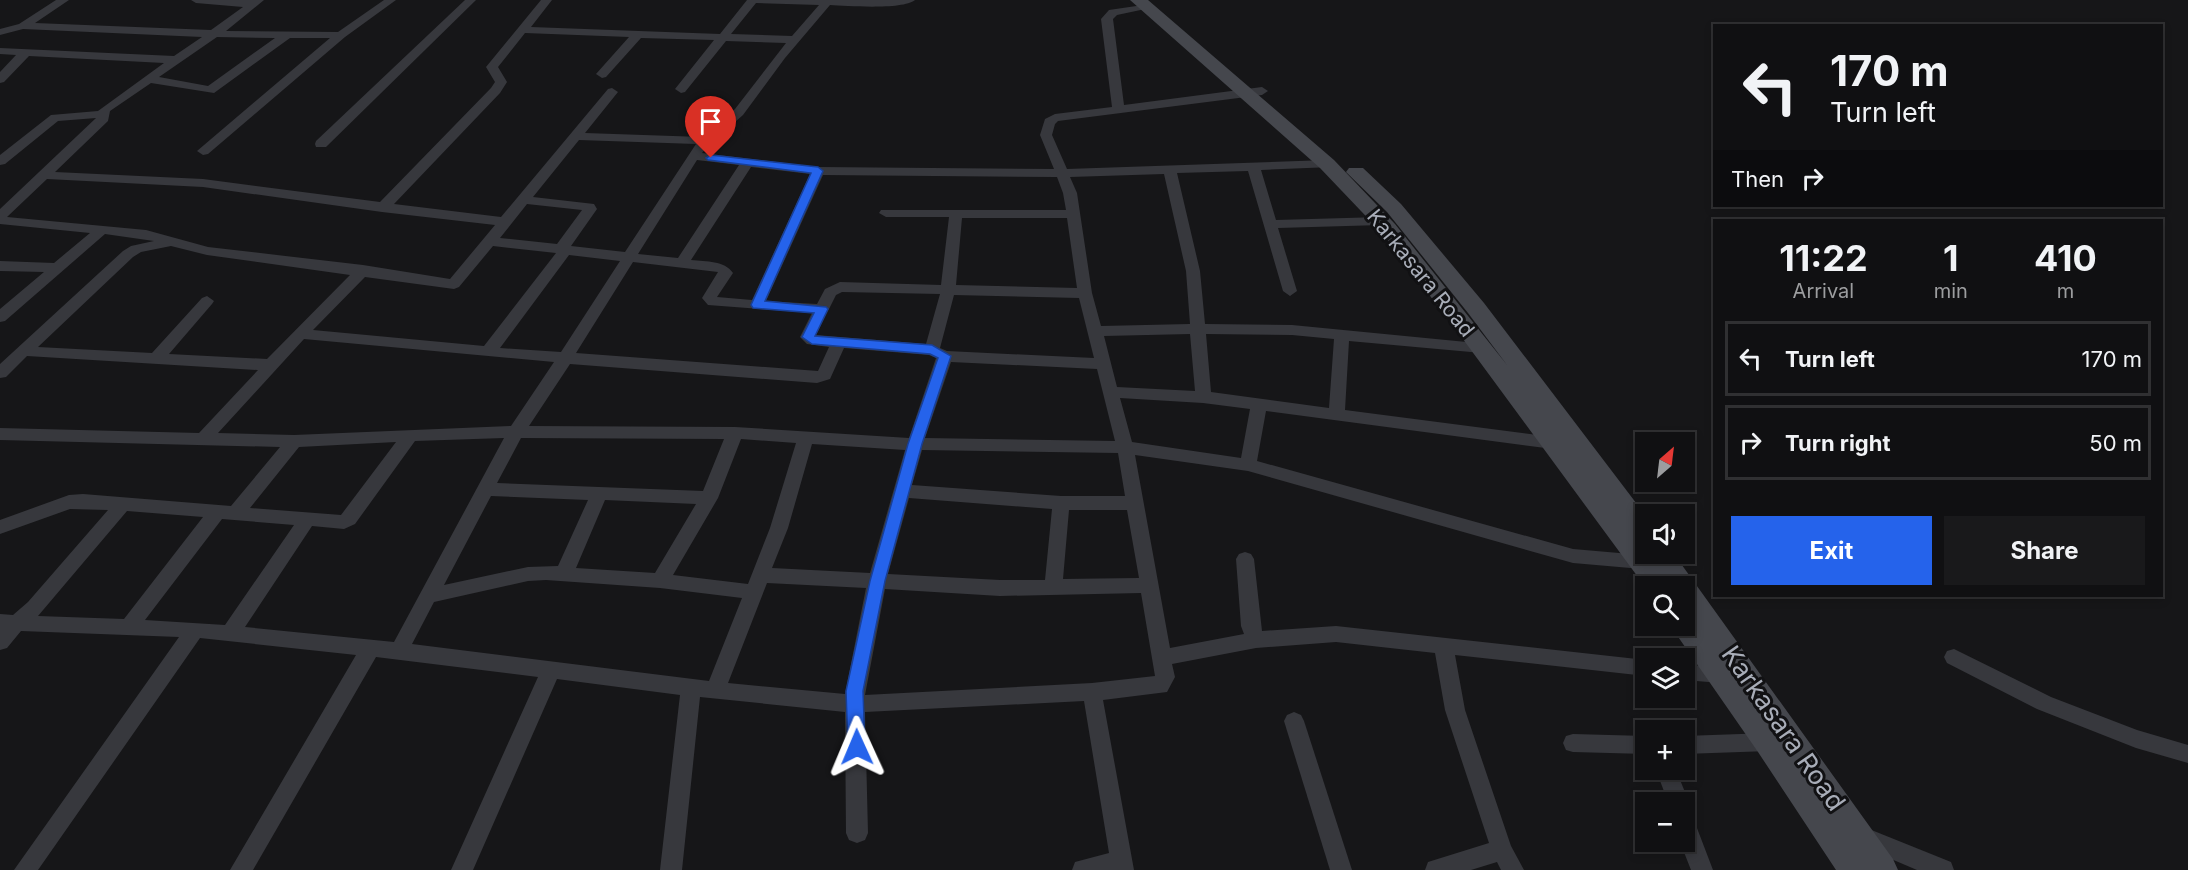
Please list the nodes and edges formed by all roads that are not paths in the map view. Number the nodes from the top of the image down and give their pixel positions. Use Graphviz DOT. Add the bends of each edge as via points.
graph roads {
  1 [pos="64,0"];
  2 [pos="196,0"];
  3 [pos="391,0"];
  4 [pos="471,0"];
  5 [pos="547,0"];
  6 [pos="753,0"];
  7 [pos="910,0"];
  8 [pos="256,2"];
  9 [pos="827,2"];
  10 [pos="1146,2"];
  11 [pos="23,26"];
  12 [pos="98,30"];
  13 [pos="523,30"];
  14 [pos="0,32"];
  15 [pos="214,34"];
  16 [pos="287,35"];
  17 [pos="341,35"];
  18 [pos="636,36"];
  19 [pos="723,37"];
  20 [pos="795,40"];
  21 [pos="0,51"];
  22 [pos="27,51"];
  23 [pos="69,53"];
  24 [pos="176,60"];
  25 [pos="602,74"];
  26 [pos="0,79"];
  27 [pos="149,79"];
  28 [pos="681,89"];
  29 [pos="612,92"];
  30 [pos="1271,107"];
  31 [pos="1118,109"];
  32 [pos="104,112"];
  33 [pos="575,136"];
  34 [pos="705,141"];
  35 [pos="321,144"];
  36 [pos="203,151"];
  37 [pos="693,156"];
  38 [pos="1,159"];
  39 [pos="747,162"];
  40 [pos="1327,164"];
  41 [pos="1252,165"];
  42 [pos="1169,168"];
  43 [pos="818,171"];
  44 [pos="1063,173"];
  45 [pos="45,175"];
  46 [pos="524,200"];
  47 [pos="382,208"];
  48 [pos="886,213"];
  49 [pos="956,214"];
  50 [pos="1073,214"];
  51 [pos="0,218"];
  52 [pos="1381,221"];
  53 [pos="505,222"];
  54 [pos="1270,224"];
  55 [pos="103,229"];
  56 [pos="490,241"];
  57 [pos="169,242"];
  58 [pos="563,249"];
  59 [pos="629,258"];
  60 [pos="681,263"];
  61 [pos="0,266"];
  62 [pos="59,268"];
  63 [pos="363,270"];
  64 [pos="948,290"];
  65 [pos="1290,291"];
  66 [pos="1085,293"];
  67 [pos="207,301"];
  68 [pos="758,305"];
  69 [pos="821,309"];
  70 [pos="0,317"];
  71 [pos="1198,329"];
  72 [pos="1097,331"];
  73 [pos="300,334"];
  74 [pos="1342,336"];
  75 [pos="839,342"];
  76 [pos="1482,348"];
  77 [pos="24,351"];
  78 [pos="488,352"];
  79 [pos="938,353"];
  80 [pos="157,357"];
  81 [pos="566,357"];
  82 [pos="1104,364"];
  83 [pos="271,365"];
  84 [pos="0,373"];
  85 [pos="1112,392"];
  86 [pos="1203,397"];
  87 [pos="1259,403"];
  88 [pos="1337,413"];
  89 [pos="516,432"];
  90 [pos="735,433"];
  91 [pos="0,434"];
  92 [pos="410,435"];
  93 [pos="806,437"];
  94 [pos="203,439"];
  95 [pos="294,441"];
  96 [pos="1553,443"];
  97 [pos="915,444"];
  98 [pos="1125,447"];
  99 [pos="1248,465"];
  100 [pos="485,489"];
  101 [pos="902,490"];
  102 [pos="600,492"];
  103 [pos="709,498"];
  104 [pos="1061,503"];
  105 [pos="123,504"];
  106 [pos="1135,504"];
  107 [pos="226,513"];
  108 [pos="307,520"];
  109 [pos="1635,521"];
  110 [pos="0,527"];
  111 [pos="1635,540"];
  112 [pos="1635,558"];
  113 [pos="1245,559"];
  114 [pos="1657,564"];
  115 [pos="564,574"];
  116 [pos="1671,576"];
  117 [pos="660,581"];
  118 [pos="877,581"];
  119 [pos="758,583"];
  120 [pos="1149,585"];
  121 [pos="1053,588"];
  122 [pos="429,596"];
  123 [pos="1695,603"];
  124 [pos="8,623"];
  125 [pos="128,628"];
  126 [pos="195,630"];
  127 [pos="231,634"];
  128 [pos="1693,636"];
  129 [pos="1256,640"];
  130 [pos="0,642"];
  131 [pos="1443,647"];
  132 [pos="370,649"];
  133 [pos="399,651"];
  134 [pos="1954,657"];
  135 [pos="1162,658"];
  136 [pos="1635,667"];
  137 [pos="551,671"];
  138 [pos="1695,673"];
  139 [pos="1721,675"];
  140 [pos="691,688"];
  141 [pos="715,691"];
  142 [pos="1092,692"];
  143 [pos="856,704"];
  144 [pos="1294,721"];
  145 [pos="1769,742"];
  146 [pos="1573,743"];
  147 [pos="1635,745"];
  148 [pos="1695,745"];
  149 [pos="2188,754"];
  150 [pos="857,833"];
  151 [pos="1858,835"];
  152 [pos="1502,850"];
  153 [pos="1695,851"];
  154 [pos="1122,865"];
  155 [pos="666,869"];
  156 [pos="25,870"];
  157 [pos="241,870"];
  158 [pos="462,870"];
  159 [pos="1083,870"];
  160 [pos="1341,870"];
  161 [pos="1436,870"];
  162 [pos="1513,870"];
  163 [pos="1702,870"];
  164 [pos="1855,870"];
  165 [pos="1882,870"];
  166 [pos="1943,870"];
  1 -- 11 [label="street"];
  2 -- 8 [label="street"];
  3 -- 17 [label="street"];
  4 -- 35 [label="street"];
  5 -- 13 [label="street"];
  6 -- 9 [label="street"];
  6 -- 19 [label="street"];
  7 -- 9 [label="street"];
  8 -- 15 [label="street"];
  9 -- 20 [label="street"];
  10 -- 30 [label="main road, Karkasara Road"];
  10 -- 31 [label="street" via="1113,12 1107,19"];
  11 -- 12 [label="street"];
  11 -- 14 [label="street"];
  12 -- 15 [label="street"];
  12 -- 23 [label="street"];
  13 -- 18 [label="street"];
  13 -- 47 [label="street" via="492,67 501,82 495,90"];
  15 -- 16 [label="street"];
  15 -- 24 [label="street"];
  16 -- 17 [label="street"];
  16 -- 27 [label="street" via="210,90"];
  17 -- 36 [label="street"];
  18 -- 19 [label="street"];
  18 -- 25 [label="street"];
  19 -- 20 [label="street"];
  19 -- 28 [label="street"];
  20 -- 34 [label="street" via="743,107"];
  21 -- 22 [label="street"];
  22 -- 23 [label="street"];
  22 -- 26 [label="street"];
  23 -- 24 [label="street"];
  24 -- 27 [label="street"];
  27 -- 32 [label="street"];
  29 -- 33 [label="street"];
  30 -- 31 [label="street"];
  30 -- 40 [label="main road, Karkasara Road"];
  30 -- 109 [label="main road, Karkasara Road" via="1370,184 1394,208 1476,308"];
  31 -- 44 [label="street" via="1049,122 1049,142"];
  32 -- 38 [label="street" via="55,118"];
  32 -- 45 [label="street" via="104,118"];
  33 -- 34 [label="street"];
  33 -- 46 [label="street"];
  34 -- 37 [label="street"];
  37 -- 39 [label="street"];
  37 -- 59 [label="street"];
  39 -- 43 [label="street"];
  39 -- 60 [label="street"];
  40 -- 41 [label="street"];
  40 -- 52 [label="main road, Karkasara Road"];
  41 -- 42 [label="street"];
  41 -- 54 [label="street"];
  42 -- 44 [label="street"];
  42 -- 71 [label="street" via="1193,271"];
  43 -- 44 [label="street"];
  43 -- 68 [label="street"];
  44 -- 50 [label="street"];
  45 -- 47 [label="street" via="203,183"];
  45 -- 51 [label="street"];
  46 -- 53 [label="street"];
  46 -- 58 [label="street" via="589,207"];
  47 -- 53 [label="street"];
  48 -- 49 [label="street"];
  49 -- 50 [label="street"];
  49 -- 64 [label="street"];
  50 -- 66 [label="street"];
  51 -- 55 [label="street"];
  52 -- 54 [label="street"];
  52 -- 76 [label="main road, Karkasara Road"];
  53 -- 56 [label="street"];
  54 -- 65 [label="street"];
  55 -- 57 [label="street" via="146,234"];
  55 -- 62 [label="street"];
  56 -- 58 [label="street"];
  56 -- 63 [label="street" via="454,284"];
  57 -- 63 [label="street" via="207,251"];
  57 -- 77 [label="street" via="128,254"];
  58 -- 59 [label="street"];
  58 -- 78 [label="street"];
  59 -- 60 [label="street"];
  59 -- 81 [label="street"];
  60 -- 68 [label="street" via="725,271 710,300"];
  61 -- 62 [label="street"];
  62 -- 70 [label="street"];
  63 -- 73 [label="street"];
  64 -- 66 [label="street"];
  64 -- 69 [label="street" via="840,286 830,292"];
  64 -- 79 [label="street"];
  66 -- 72 [label="street"];
  67 -- 80 [label="street"];
  68 -- 69 [label="street"];
  69 -- 75 [label="street" via="808,337"];
  71 -- 72 [label="street"];
  71 -- 74 [label="street" via="1292,330"];
  71 -- 86 [label="street"];
  72 -- 82 [label="street"];
  73 -- 78 [label="street"];
  73 -- 83 [label="street"];
  74 -- 76 [label="street"];
  74 -- 88 [label="street"];
  75 -- 79 [label="street"];
  75 -- 81 [label="street" via="824,375 817,377"];
  76 -- 96 [label="main road, Karkasara Road"];
  77 -- 80 [label="street"];
  77 -- 84 [label="street"];
  78 -- 81 [label="street"];
  79 -- 82 [label="street"];
  79 -- 97 [label="street"];
  80 -- 83 [label="street"];
  81 -- 89 [label="street"];
  82 -- 85 [label="street"];
  83 -- 94 [label="street"];
  85 -- 86 [label="street"];
  85 -- 98 [label="street"];
  86 -- 87 [label="street"];
  87 -- 88 [label="street"];
  87 -- 99 [label="street"];
  88 -- 96 [label="street"];
  89 -- 90 [label="street"];
  89 -- 92 [label="street"];
  89 -- 100 [label="street"];
  90 -- 93 [label="street"];
  90 -- 103 [label="street"];
  91 -- 94 [label="street"];
  92 -- 95 [label="street"];
  92 -- 108 [label="street" via="349,519 338,523"];
  93 -- 97 [label="street"];
  93 -- 119 [label="street"];
  94 -- 95 [label="street"];
  95 -- 107 [label="street"];
  96 -- 111 [label="main road, Karkasara Road"];
  97 -- 98 [label="street"];
  97 -- 101 [label="street"];
  98 -- 99 [label="street"];
  98 -- 106 [label="street"];
  99 -- 112 [label="street" via="1573,556"];
  100 -- 102 [label="street"];
  100 -- 122 [label="street"];
  101 -- 104 [label="street"];
  101 -- 118 [label="street"];
  102 -- 103 [label="street"];
  102 -- 115 [label="street"];
  103 -- 117 [label="street"];
  104 -- 106 [label="street"];
  104 -- 121 [label="street"];
  105 -- 107 [label="street"];
  105 -- 110 [label="street" via="69,502"];
  105 -- 124 [label="street" via="35,607"];
  106 -- 120 [label="street"];
  107 -- 108 [label="street"];
  107 -- 125 [label="street"];
  108 -- 127 [label="street"];
  113 -- 129 [label="street" via="1250,626"];
  114 -- 116 [label="main road, Karkasara Road"];
  115 -- 117 [label="street"];
  115 -- 122 [label="street" via="528,574"];
  117 -- 119 [label="street"];
  118 -- 119 [label="street"];
  118 -- 121 [label="street"];
  118 -- 143 [label="street" via="855,691"];
  119 -- 141 [label="street"];
  120 -- 121 [label="street"];
  120 -- 135 [label="street"];
  122 -- 133 [label="street"];
  123 -- 151 [label="main road, Karkasara Road"];
  124 -- 125 [label="street"];
  124 -- 130 [label="street"];
  125 -- 126 [label="street"];
  126 -- 127 [label="street"];
  126 -- 156 [label="street"];
  127 -- 132 [label="street"];
  128 -- 139 [label="main road, Karkasara Road"];
  129 -- 131 [label="street" via="1336,634"];
  129 -- 135 [label="street"];
  131 -- 136 [label="street"];
  131 -- 152 [label="street" via="1455,710"];
  132 -- 133 [label="street"];
  132 -- 157 [label="street"];
  133 -- 137 [label="street"];
  134 -- 149 [label="street" via="2044,703 2136,739"];
  135 -- 142 [label="street" via="1165,677 1160,686"];
  137 -- 140 [label="street"];
  137 -- 158 [label="street"];
  138 -- 139 [label="street"];
  139 -- 145 [label="main road, Karkasara Road"];
  140 -- 141 [label="street"];
  140 -- 155 [label="street"];
  141 -- 143 [label="street"];
  142 -- 143 [label="street"];
  142 -- 154 [label="street"];
  143 -- 150 [label="street"];
  144 -- 160 [label="street"];
  145 -- 148 [label="street"];
  145 -- 164 [label="main road, Karkasara Road"];
  146 -- 147 [label="street"];
  151 -- 165 [label="main road, Karkasara Road"];
  151 -- 166 [label="street"];
  152 -- 161 [label="street"];
  152 -- 162 [label="street"];
  153 -- 163 [label="street"];
  154 -- 159 [label="street"];
}
